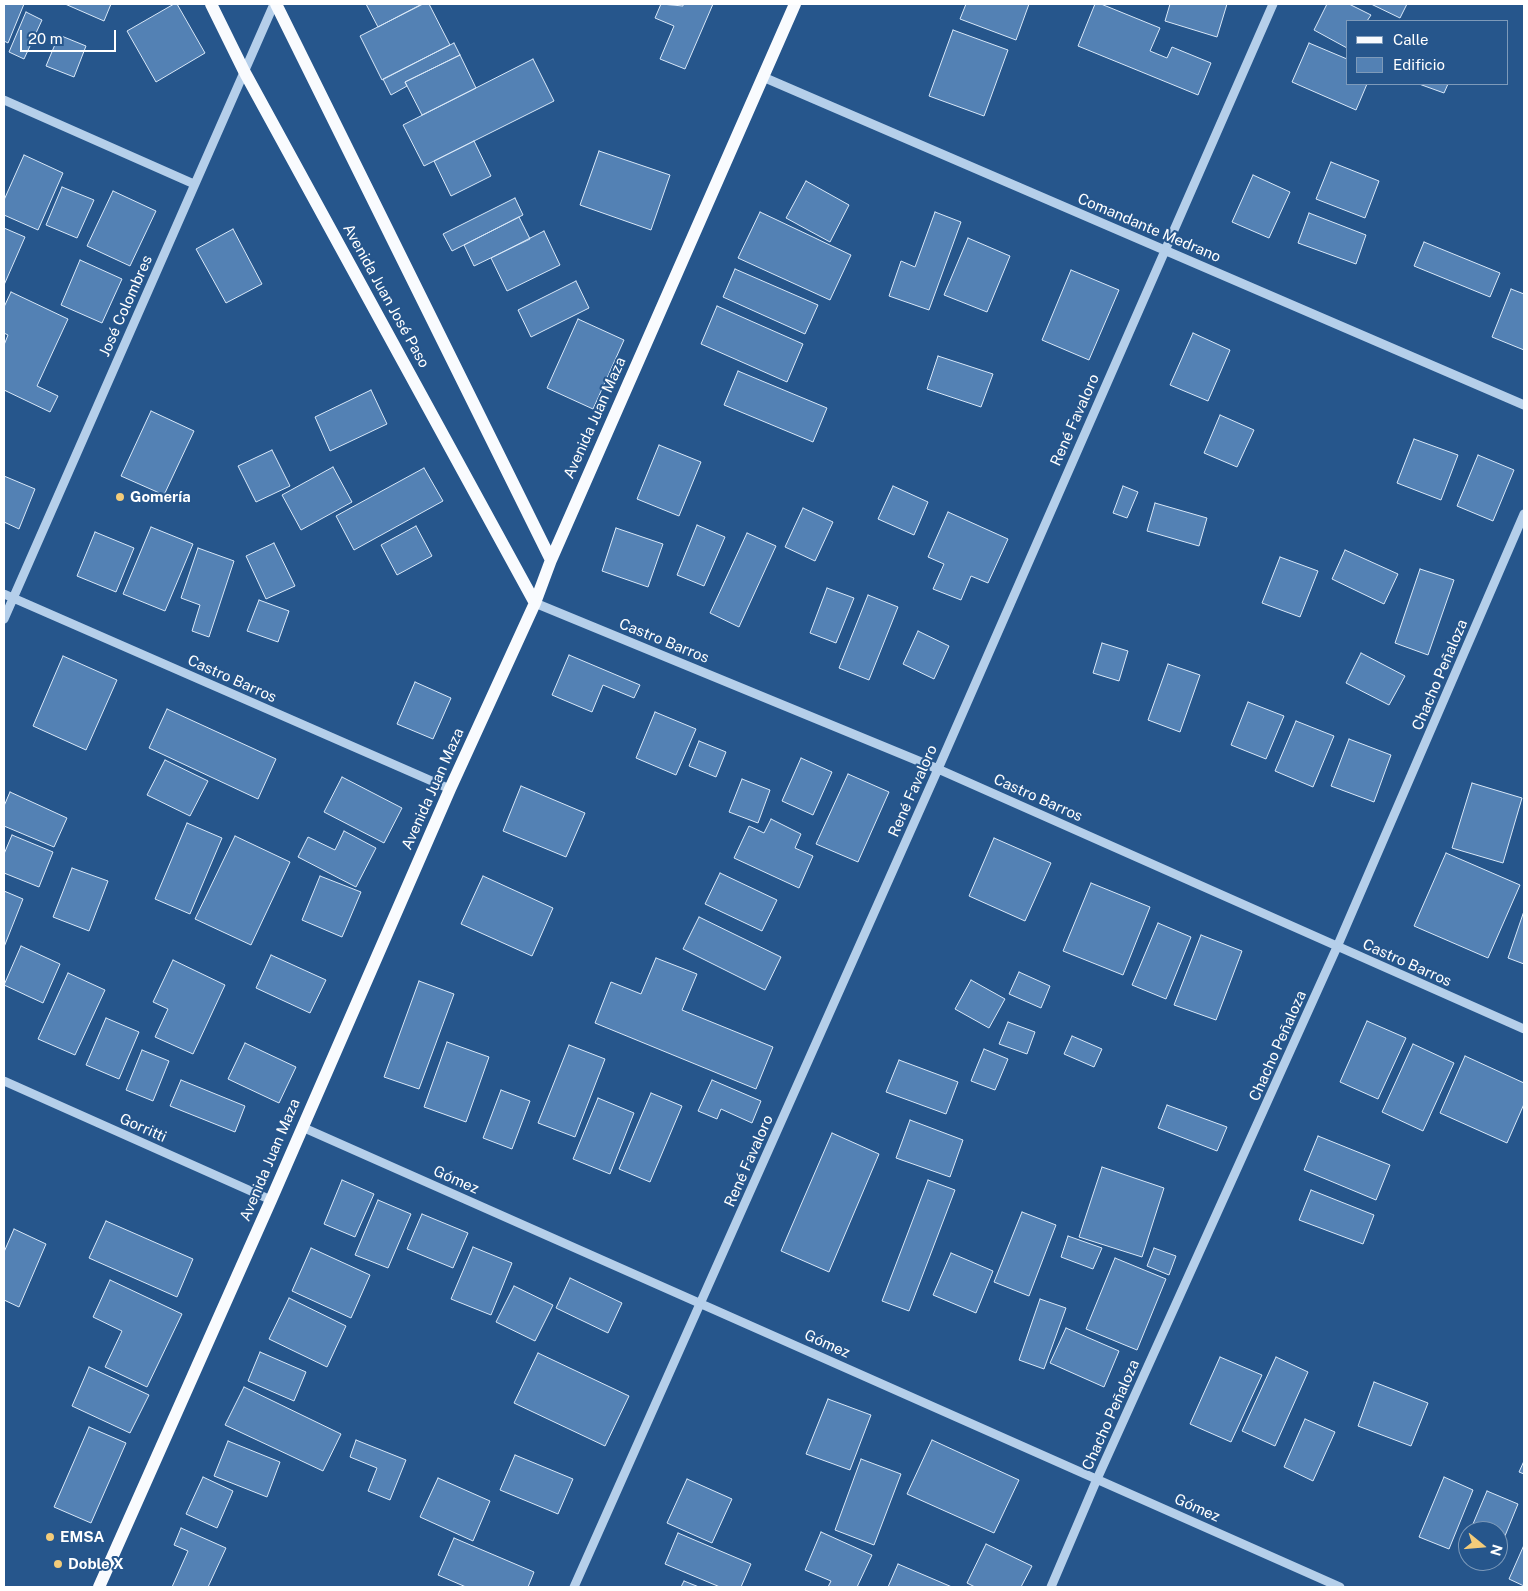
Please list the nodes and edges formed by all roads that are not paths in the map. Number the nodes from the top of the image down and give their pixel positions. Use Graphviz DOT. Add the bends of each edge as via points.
graph roads {
  1 [pos="212,4"];
  2 [pos="275,4"];
  3 [pos="795,4"];
  4 [pos="1273,4"];
  5 [pos="244,71"];
  6 [pos="763,77"];
  7 [pos="4,100"];
  8 [pos="194,184"];
  9 [pos="1164,250"];
  10 [pos="1524,405"];
  11 [pos="1524,514"];
  12 [pos="551,560"];
  13 [pos="4,594"];
  14 [pos="13,598"];
  15 [pos="535,603"];
  16 [pos="4,619"];
  17 [pos="938,769"];
  18 [pos="450,789"];
  19 [pos="1337,948"];
  20 [pos="1524,1029"];
  21 [pos="4,1081"];
  22 [pos="302,1127"];
  23 [pos="271,1200"];
  24 [pos="700,1304"];
  25 [pos="1097,1479"];
  26 [pos="99,1587"];
  27 [pos="574,1587"];
  28 [pos="1051,1587"];
  29 [pos="1340,1587"];
  1 -- 5 [label="main road, Avenida Juan José Paso"];
  2 -- 5 [label="street, José Colombres"];
  2 -- 12 [label="main road, Avenida Juan José Paso"];
  3 -- 6 [label="main road, Avenida Juan Maza"];
  4 -- 9 [label="street, René Favaloro"];
  5 -- 8 [label="street, José Colombres"];
  5 -- 15 [label="main road, Avenida Juan José Paso"];
  6 -- 9 [label="street, Comandante Medrano"];
  6 -- 12 [label="main road, Avenida Juan Maza"];
  7 -- 8 [label="street"];
  8 -- 14 [label="street, José Colombres"];
  9 -- 10 [label="street, Comandante Medrano"];
  9 -- 17 [label="street, René Favaloro"];
  11 -- 19 [label="street, Chacho Peñaloza"];
  12 -- 15 [label="main road, Avenida Juan Maza"];
  13 -- 14 [label="street, Castro Barros"];
  14 -- 16 [label="street, José Colombres"];
  14 -- 18 [label="street, Castro Barros"];
  15 -- 17 [label="street, Castro Barros"];
  15 -- 18 [label="main road, Avenida Juan Maza"];
  17 -- 19 [label="street, Castro Barros"];
  17 -- 24 [label="street, René Favaloro"];
  18 -- 22 [label="main road, Avenida Juan Maza"];
  19 -- 20 [label="street, Castro Barros"];
  19 -- 25 [label="street, Chacho Peñaloza"];
  21 -- 23 [label="street, Gorritti"];
  22 -- 23 [label="main road, Avenida Juan Maza"];
  22 -- 24 [label="street, Gómez"];
  23 -- 26 [label="main road, Avenida Juan Maza"];
  24 -- 25 [label="street, Gómez"];
  24 -- 27 [label="street, René Favaloro"];
  25 -- 28 [label="street, Chacho Peñaloza"];
  25 -- 29 [label="street, Gómez"];
}
